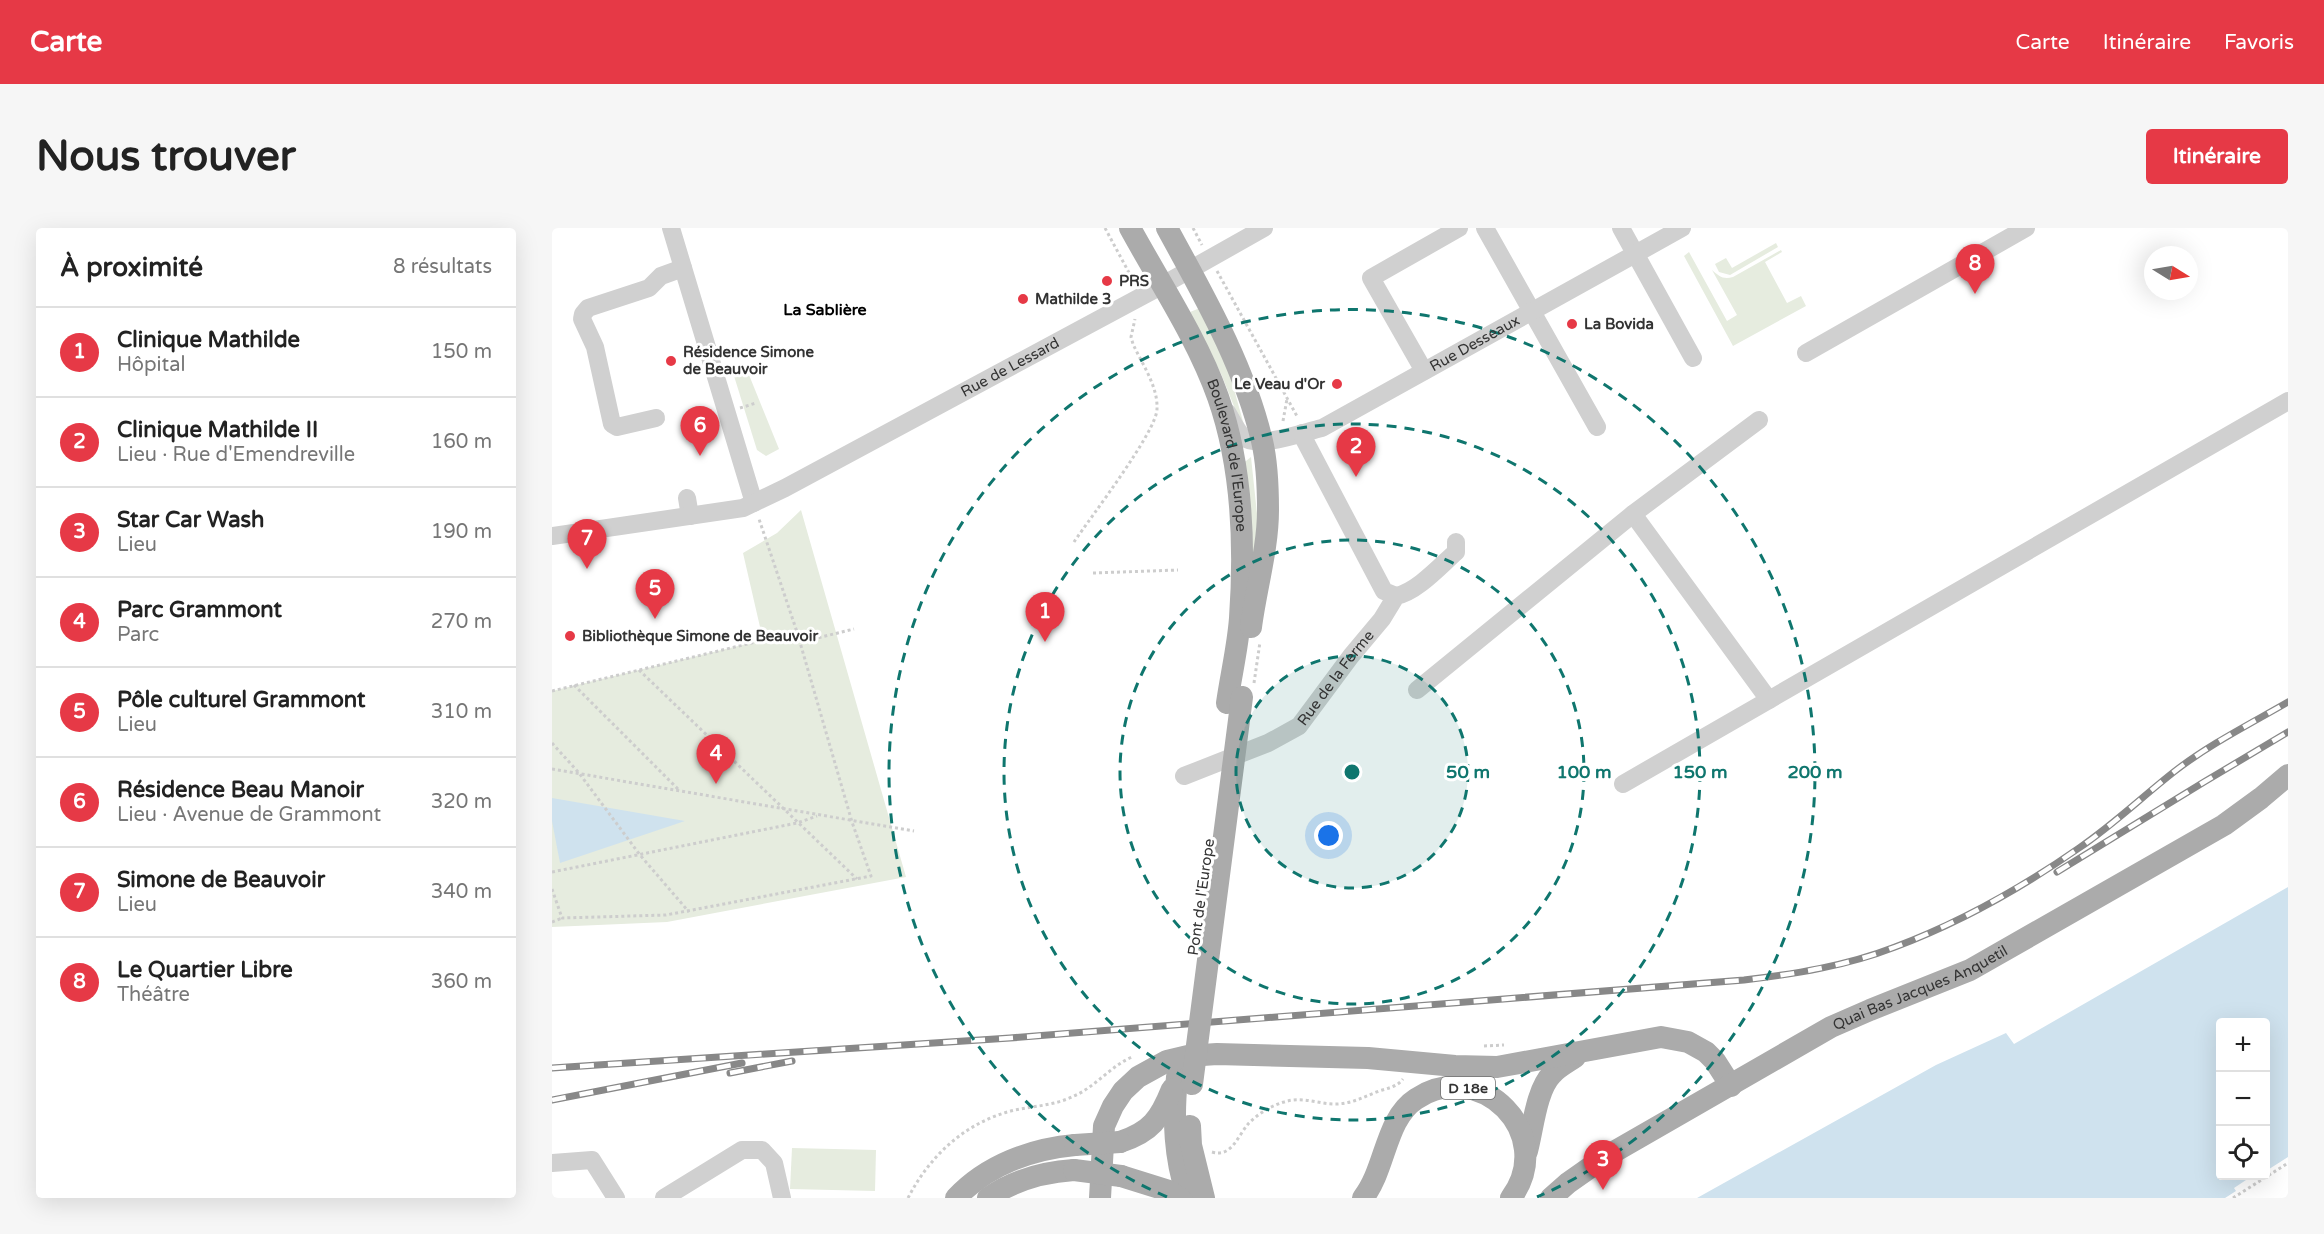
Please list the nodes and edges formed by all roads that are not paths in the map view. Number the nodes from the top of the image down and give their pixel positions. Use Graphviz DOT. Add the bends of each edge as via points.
graph roads {
  1 [pos="671,228"];
  2 [pos="1130,228"];
  3 [pos="1167,228"];
  4 [pos="1264,228"];
  5 [pos="1459,228"];
  6 [pos="1485,228"];
  7 [pos="1621,228"];
  8 [pos="1682,228"];
  9 [pos="2026,228"];
  10 [pos="1635,254"];
  11 [pos="683,268"];
  12 [pos="1190,270"];
  13 [pos="1161,286"];
  14 [pos="1532,311"];
  15 [pos="1806,352"];
  16 [pos="1693,358"];
  17 [pos="1424,371"];
  18 [pos="1218,398"];
  19 [pos="2288,401"];
  20 [pos="656,418"];
  21 [pos="1759,420"];
  22 [pos="1597,427"];
  23 [pos="1302,433"];
  24 [pos="1262,442"];
  25 [pos="687,498"];
  26 [pos="754,503"];
  27 [pos="1633,514"];
  28 [pos="690,516"];
  29 [pos="552,536"];
  30 [pos="1456,542"];
  31 [pos="1396,596"];
  32 [pos="1417,690"];
  33 [pos="1235,700"];
  34 [pos="1769,700"];
  35 [pos="2288,775"];
  36 [pos="1184,776"];
  37 [pos="1623,784"];
  38 [pos="1581,1053"];
  39 [pos="1179,1086"];
  40 [pos="1731,1086"];
  41 [pos="1526,1155"];
  42 [pos="552,1163"];
  43 [pos="616,1198"];
  44 [pos="664,1198"];
  45 [pos="782,1198"];
  46 [pos="956,1198"];
  47 [pos="988,1198"];
  48 [pos="1100,1198"];
  49 [pos="1180,1198"];
  50 [pos="1188,1198"];
  51 [pos="1204,1198"];
  52 [pos="1363,1198"];
  53 [pos="1511,1198"];
  54 [pos="1551,1198"];
  1 -- 11 [label="street"];
  2 -- 13 [label="main road, Boulevard de l'Europe"];
  3 -- 12 [label="main road, Boulevard de l'Europe"];
  4 -- 12 [label="street, Rue de Lessard"];
  5 -- 17 [label="street" via="1371,278"];
  6 -- 14 [label="street"];
  7 -- 10 [label="street"];
  8 -- 10 [label="street, Rue Desseaux"];
  9 -- 15 [label="street"];
  10 -- 14 [label="street, Rue Desseaux"];
  10 -- 16 [label="street"];
  11 -- 20 [label="street" via="661,276 649,288 588,308 582,319 595,347 612,424 617,427"];
  11 -- 26 [label="street"];
  12 -- 13 [label="street, Rue de Lessard"];
  12 -- 24 [label="main road, Boulevard de l'Europe" via="1225,340"];
  13 -- 18 [label="main road, Boulevard de l'Europe" via="1199,354"];
  13 -- 26 [label="street, Rue de Lessard"];
  14 -- 17 [label="street, Rue Desseaux"];
  14 -- 22 [label="street"];
  17 -- 23 [label="street, Rue Desseaux" via="1322,428"];
  18 -- 24 [label="street" via="1242,436 1250,442"];
  18 -- 33 [label="main road, Boulevard de l'Europe" via="1235,467 1240,518"];
  19 -- 34 [label="street"];
  21 -- 27 [label="street"];
  23 -- 24 [label="street, Rue Desseaux"];
  23 -- 31 [label="street" via="1384,591"];
  24 -- 33 [label="main road, Boulevard de l'Europe" via="1268,510 1264,552"];
  25 -- 28 [label="street"];
  26 -- 28 [label="street, Rue de Lessard"];
  27 -- 32 [label="street"];
  27 -- 34 [label="street"];
  28 -- 29 [label="street, Rue de Lessard"];
  30 -- 31 [label="street, Rue de la Ferme" via="1456,552 1407,593"];
  31 -- 36 [label="street, Rue de la Ferme" via="1299,726 1268,743"];
  33 -- 39 [label="main road, Pont de l'Europe"];
  34 -- 37 [label="street"];
  35 -- 40 [label="main road, Quai Bas Jacques Anquetil" via="2224,825 1970,970 1831,1027"];
  38 -- 40 [label="main road" via="1660,1037 1675,1039 1706,1052"];
  38 -- 41 [label="main road" via="1552,1073 1545,1083"];
  38 -- 48 [label="main road" via="1497,1067 1240,1054 1167,1061 1138,1077 1113,1106 1104,1126"];
  39 -- 46 [label="main road, bridge" via="1154,1123 1137,1136 1120,1142 1038,1150 984,1174"];
  39 -- 50 [label="main road" via="1177,1154"];
  39 -- 51 [label="main road" via="1190,1116 1191,1145"];
  40 -- 54 [label="main road, Quai Bas Jacques Anquetil" via="1605,1157"];
  41 -- 52 [label="main road, D 18e" via="1520,1127 1493,1098 1465,1087 1435,1090 1415,1099 1398,1118 1379,1172"];
  41 -- 53 [label="main road" via="1523,1179"];
  42 -- 43 [label="street" via="592,1160"];
  44 -- 45 [label="street" via="742,1150 762,1150 774,1162"];
  47 -- 49 [label="main road, bridge" via="1016,1182 1074,1170 1121,1176"];
}
